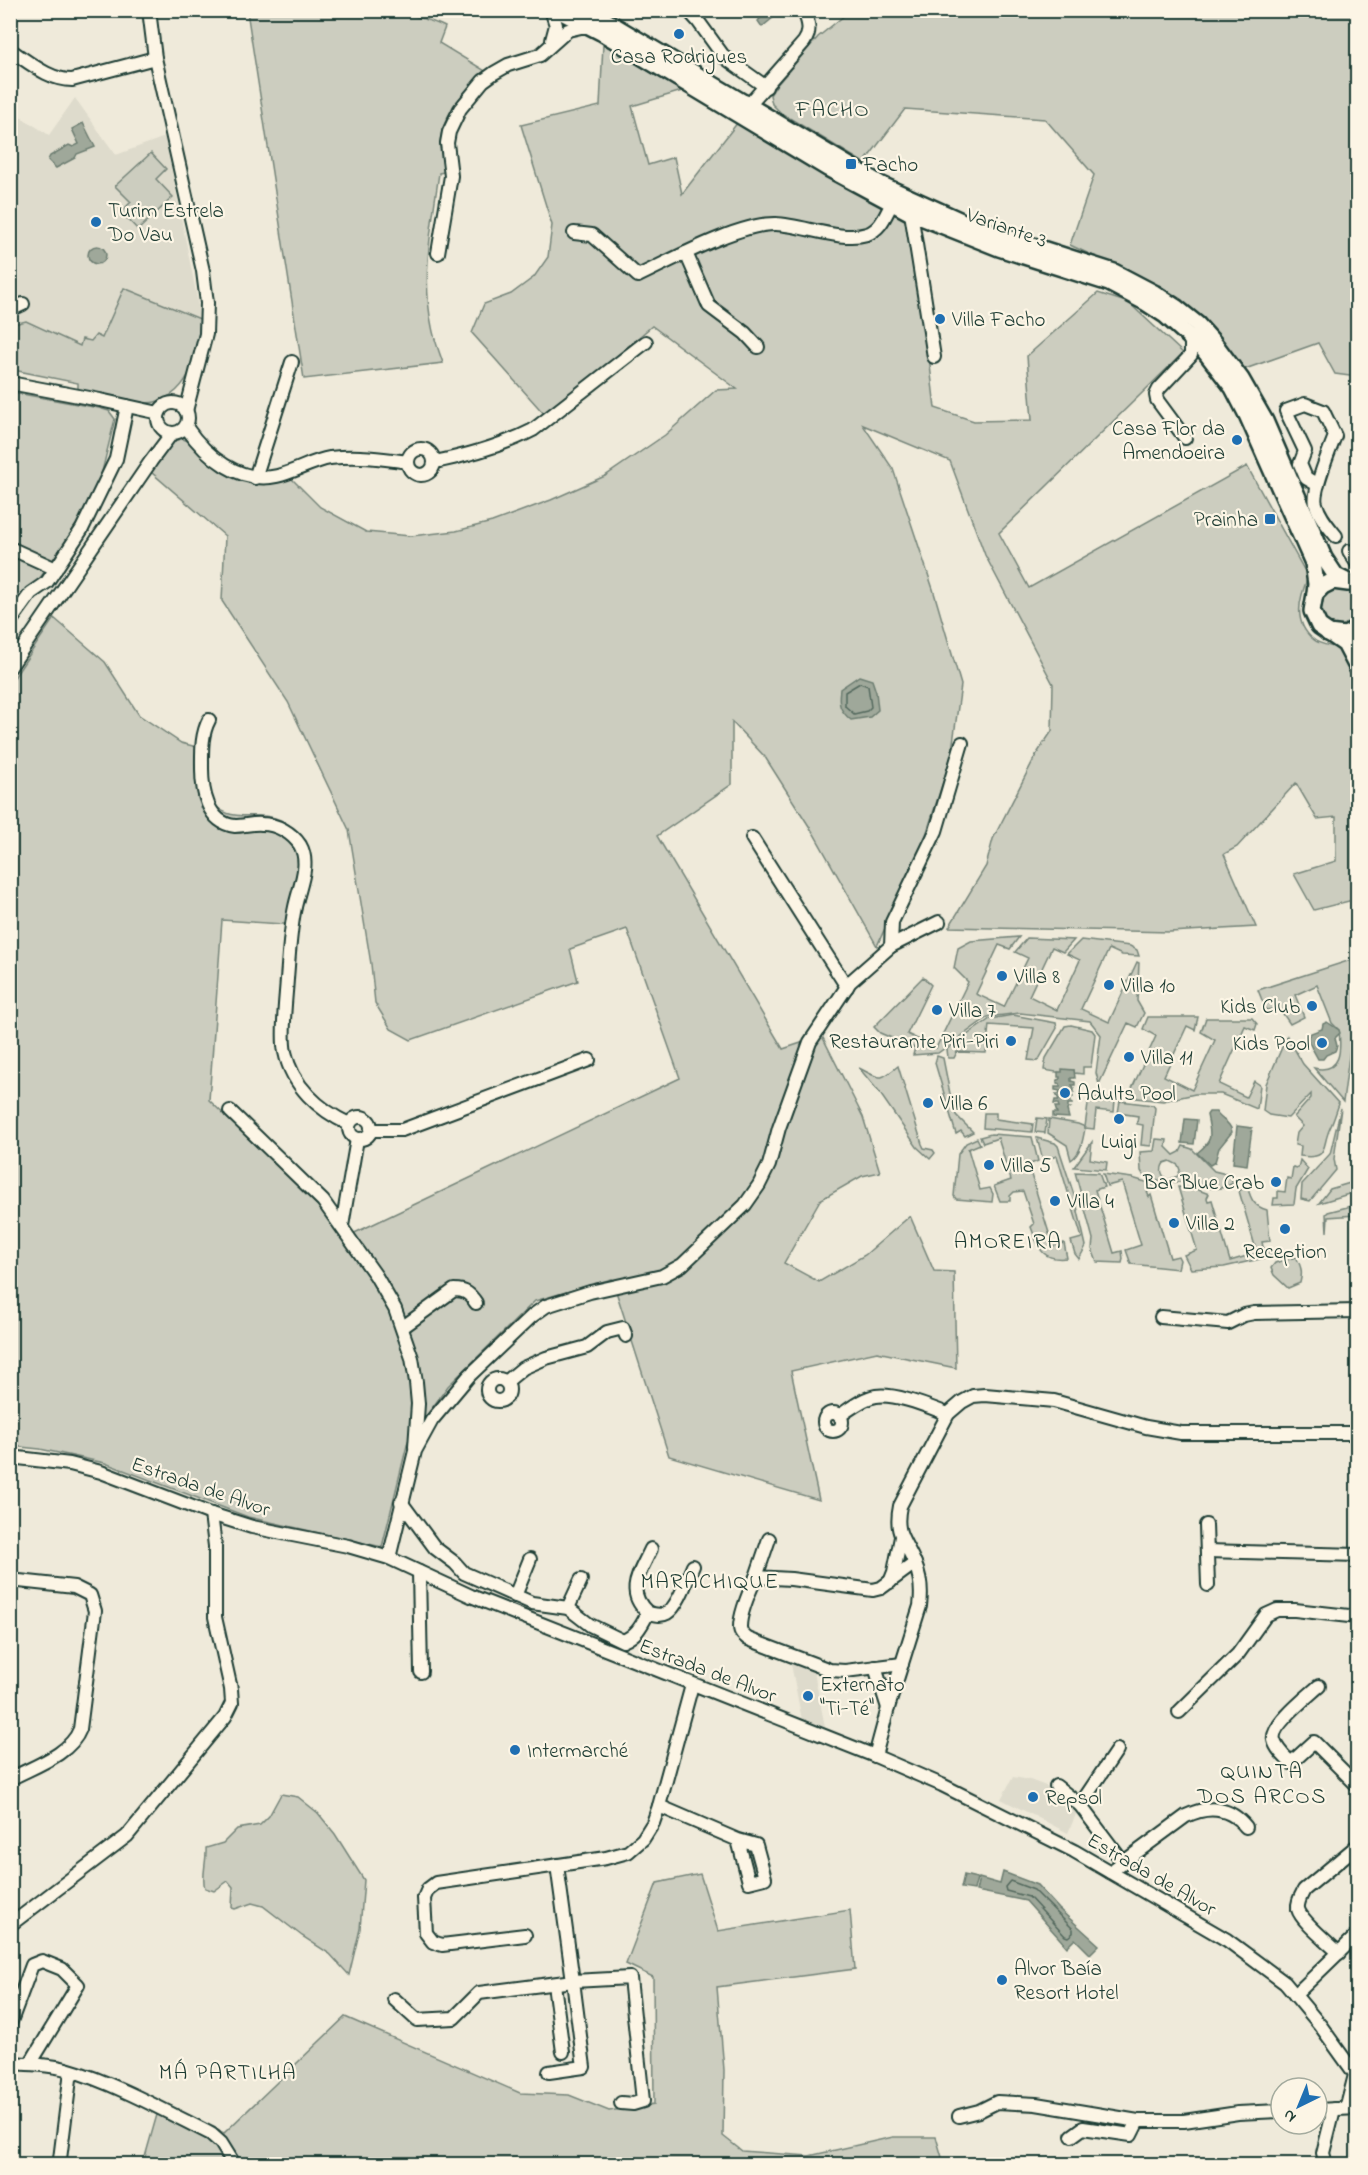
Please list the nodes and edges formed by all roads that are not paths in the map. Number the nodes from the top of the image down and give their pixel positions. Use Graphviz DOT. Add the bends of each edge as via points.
graph roads {
  1 [pos="149,10"];
  2 [pos="551,10"];
  3 [pos="558,10"];
  4 [pos="588,10"];
  5 [pos="688,10"];
  6 [pos="804,12"];
  7 [pos="591,27"];
  8 [pos="10,50"];
  9 [pos="546,50"];
  10 [pos="156,58"];
  11 [pos="766,87"];
  12 [pos="741,101"];
  13 [pos="780,124"];
  14 [pos="892,203"];
  15 [pos="911,213"];
  16 [pos="574,233"];
  17 [pos="438,253"];
  18 [pos="686,253"];
  19 [pos="23,304"];
  20 [pos="10,310"];
  21 [pos="1187,334"];
  22 [pos="646,342"];
  23 [pos="758,347"];
  24 [pos="934,357"];
  25 [pos="1212,360"];
  26 [pos="292,362"];
  27 [pos="1185,364"];
  28 [pos="194,380"];
  29 [pos="10,383"];
  30 [pos="171,404"];
  31 [pos="127,406"];
  32 [pos="186,411"];
  33 [pos="159,413"];
  34 [pos="186,427"];
  35 [pos="166,431"];
  36 [pos="1185,438"];
  37 [pos="408,462"];
  38 [pos="435,462"];
  39 [pos="255,478"];
  40 [pos="1318,485"];
  41 [pos="1336,536"];
  42 [pos="10,548"];
  43 [pos="1348,551"];
  44 [pos="1358,565"];
  45 [pos="56,569"];
  46 [pos="1354,586"];
  47 [pos="1315,594"];
  48 [pos="10,622"];
  49 [pos="1358,628"];
  50 [pos="1328,633"];
  51 [pos="10,667"];
  52 [pos="1358,669"];
  53 [pos="209,720"];
  54 [pos="962,743"];
  55 [pos="753,838"];
  56 [pos="939,922"];
  57 [pos="891,946"];
  58 [pos="847,987"];
  59 [pos="589,1060"];
  60 [pos="230,1111"];
  61 [pos="349,1124"];
  62 [pos="371,1130"];
  63 [pos="357,1139"];
  64 [pos="342,1226"];
  65 [pos="476,1304"];
  66 [pos="1356,1310"];
  67 [pos="1161,1317"];
  68 [pos="403,1328"];
  69 [pos="626,1336"];
  70 [pos="469,1376"];
  71 [pos="506,1382"];
  72 [pos="489,1383"];
  73 [pos="948,1414"];
  74 [pos="839,1416"];
  75 [pos="1354,1434"];
  76 [pos="415,1451"];
  77 [pos="10,1457"];
  78 [pos="401,1502"];
  79 [pos="211,1514"];
  80 [pos="1206,1525"];
  81 [pos="901,1537"];
  82 [pos="769,1539"];
  83 [pos="651,1549"];
  84 [pos="1207,1551"];
  85 [pos="1358,1555"];
  86 [pos="389,1558"];
  87 [pos="530,1559"];
  88 [pos="915,1563"];
  89 [pos="693,1566"];
  90 [pos="419,1572"];
  91 [pos="756,1577"];
  92 [pos="10,1580"];
  93 [pos="581,1580"];
  94 [pos="890,1583"];
  95 [pos="1208,1585"];
  96 [pos="515,1596"];
  97 [pos="568,1608"];
  98 [pos="648,1613"];
  99 [pos="1358,1617"];
  100 [pos="902,1664"];
  101 [pos="875,1667"];
  102 [pos="421,1672"];
  103 [pos="692,1684"];
  104 [pos="1319,1686"];
  105 [pos="888,1708"];
  106 [pos="1179,1712"];
  107 [pos="1117,1750"];
  108 [pos="875,1756"];
  109 [pos="10,1779"];
  110 [pos="1056,1786"];
  111 [pos="1358,1786"];
  112 [pos="1080,1805"];
  113 [pos="659,1806"];
  114 [pos="1246,1827"];
  115 [pos="738,1840"];
  116 [pos="1358,1845"];
  117 [pos="1123,1862"];
  118 [pos="557,1865"];
  119 [pos="1110,1872"];
  120 [pos="10,1926"];
  121 [pos="1358,1934"];
  122 [pos="525,1935"];
  123 [pos="1339,1953"];
  124 [pos="573,1981"];
  125 [pos="554,1984"];
  126 [pos="1295,1995"];
  127 [pos="394,1999"];
  128 [pos="10,2024"];
  129 [pos="563,2052"];
  130 [pos="10,2063"];
  131 [pos="30,2064"];
  132 [pos="71,2071"];
  133 [pos="549,2072"];
  134 [pos="1355,2075"];
  135 [pos="621,2103"];
  136 [pos="1348,2107"];
  137 [pos="1329,2109"];
  138 [pos="1269,2112"];
  139 [pos="960,2116"];
  140 [pos="1138,2121"];
  141 [pos="1072,2136"];
  142 [pos="60,2159"];
  143 [pos="234,2164"];
  144 [pos="1326,2164"];
  1 -- 10 [label="street"];
  2 -- 9 [label="street" via="556,31"];
  3 -- 7 [label="main road, Variante 3"];
  4 -- 12 [label="main road, Variante 3"];
  5 -- 11 [label="street" via="724,57"];
  6 -- 11 [label="street" via="809,35"];
  7 -- 9 [label="street" via="568,30"];
  7 -- 14 [label="main road, Variante 3"];
  8 -- 10 [label="street" via="62,80"];
  9 -- 17 [label="street" via="494,73 460,109 447,143 451,176"];
  10 -- 28 [label="street" via="207,303 206,334"];
  11 -- 12 [label="street" via="753,100"];
  11 -- 13 [label="street" via="766,107"];
  12 -- 13 [label="main road, Variante 3"];
  13 -- 46 [label="main road, Variante 3" via="880,184 951,217 1093,264 1134,282 1197,324 1242,379 1324,558 1336,576"];
  14 -- 15 [label="main road, Variante 3"];
  14 -- 18 [label="street" via="878,228 856,237 777,224 760,225"];
  15 -- 21 [label="main road, Variante 3" via="999,248 1109,283 1145,302"];
  15 -- 24 [label="street"];
  16 -- 18 [label="street" via="592,235 638,276"];
  18 -- 23 [label="street" via="709,306"];
  19 -- 20 [label="street"];
  21 -- 25 [label="main road, Variante 3"];
  21 -- 27 [label="street" via="1192,351"];
  22 -- 38 [label="street" via="534,430 478,453"];
  25 -- 27 [label="street" via="1199,357"];
  25 -- 47 [label="main road, Variante 3" via="1233,388 1313,563"];
  26 -- 39 [label="street"];
  27 -- 36 [label="street" via="1156,395"];
  28 -- 30 [label="street"];
  28 -- 32 [label="street"];
  29 -- 31 [label="street"];
  30 -- 32 [label="street"];
  30 -- 33 [label="street"];
  31 -- 33 [label="street"];
  31 -- 45 [label="street" via="116,459 106,483"];
  32 -- 34 [label="street"];
  33 -- 35 [label="street" via="158,422"];
  34 -- 35 [label="street"];
  34 -- 39 [label="street" via="217,462"];
  35 -- 51 [label="street" via="151,460"];
  37 -- 38 [label="street" via="411,471 421,475 430,472"];
  37 -- 38 [label="street" via="412,452 421,448 431,453"];
  37 -- 39 [label="street" via="357,456 327,459 276,476"];
  40 -- 40 [label="street" via="1306,478 1300,464 1305,452 1286,411 1305,404 1323,411 1335,436"];
  40 -- 41 [label="street" via="1315,502"];
  42 -- 45 [label="street"];
  43 -- 44 [label="street"];
  45 -- 48 [label="street" via="47,582 31,593"];
  46 -- 47 [label="main road" via="1333,581"];
  47 -- 50 [label="main road, Variante 3" via="1313,616"];
  49 -- 50 [label="main road" via="1345,635"];
  50 -- 52 [label="main road, Variante 3" via="1345,644"];
  53 -- 61 [label="street" via="203,730 202,786 212,812 233,826 263,824 285,830 304,854 306,864 292,918 284,1051 304,1091 331,1115"];
  54 -- 57 [label="street" via="936,831 892,922"];
  55 -- 58 [label="street"];
  56 -- 57 [label="street"];
  57 -- 58 [label="street"];
  58 -- 70 [label="street" via="810,1042 769,1165 745,1205 682,1265 662,1275 546,1306"];
  59 -- 62 [label="street" via="402,1130"];
  60 -- 64 [label="street" via="303,1180"];
  61 -- 62 [label="street" via="354,1118 363,1117"];
  61 -- 63 [label="street" via="350,1133"];
  62 -- 63 [label="street" via="366,1138"];
  63 -- 64 [label="street"];
  64 -- 68 [label="street" via="376,1276"];
  65 -- 68 [label="street" via="463,1290 454,1290"];
  66 -- 67 [label="street" via="1254,1313 1228,1323"];
  68 -- 76 [label="street" via="417,1382"];
  69 -- 71 [label="street" via="623,1328 607,1332 587,1347 523,1368"];
  70 -- 72 [label="street"];
  70 -- 76 [label="street" via="432,1420"];
  71 -- 72 [label="street" via="497,1379"];
  71 -- 72 [label="street" via="508,1395 499,1402 487,1395"];
  73 -- 74 [label="street" via="923,1404 877,1395"];
  73 -- 75 [label="street" via="973,1396 985,1395 1054,1401 1181,1433"];
  73 -- 81 [label="street" via="900,1506 897,1520"];
  76 -- 78 [label="street"];
  77 -- 79 [label="street, Estrada de Alvor" via="101,1472"];
  78 -- 86 [label="street"];
  78 -- 96 [label="street" via="435,1548 464,1574"];
  79 -- 86 [label="street, Estrada de Alvor"];
  79 -- 120 [label="street" via="215,1617 232,1703 225,1717 127,1836"];
  80 -- 84 [label="street"];
  81 -- 88 [label="street"];
  81 -- 94 [label="street"];
  82 -- 91 [label="street"];
  83 -- 98 [label="street" via="635,1584 635,1598"];
  84 -- 85 [label="street"];
  84 -- 95 [label="street"];
  86 -- 90 [label="street, Estrada de Alvor"];
  87 -- 96 [label="street"];
  88 -- 94 [label="street"];
  88 -- 100 [label="street" via="921,1581 920,1606"];
  89 -- 98 [label="street" via="668,1613"];
  90 -- 102 [label="street"];
  90 -- 103 [label="street, Estrada de Alvor"];
  91 -- 94 [label="street" via="873,1590"];
  91 -- 101 [label="street" via="742,1618 742,1635 830,1670"];
  92 -- 109 [label="street" via="74,1587 90,1595 95,1611 80,1729 75,1741"];
  93 -- 97 [label="street"];
  96 -- 97 [label="street" via="532,1603"];
  97 -- 98 [label="street" via="590,1625 623,1641 641,1628"];
  99 -- 106 [label="street" via="1295,1610 1277,1610 1266,1615 1238,1654"];
  100 -- 101 [label="street"];
  100 -- 105 [label="street"];
  101 -- 105 [label="street"];
  103 -- 108 [label="street, Estrada de Alvor"];
  103 -- 113 [label="street"];
  104 -- 111 [label="street" via="1281,1723 1274,1739 1291,1764 1314,1742"];
  105 -- 108 [label="street"];
  107 -- 112 [label="street"];
  108 -- 119 [label="street, Estrada de Alvor" via="942,1785"];
  110 -- 112 [label="street"];
  112 -- 117 [label="street"];
  113 -- 115 [label="street"];
  113 -- 118 [label="street" via="643,1839 627,1851"];
  114 -- 117 [label="street" via="1238,1816 1225,1811 1195,1812"];
  116 -- 123 [label="street" via="1304,1890 1298,1900 1298,1910 1305,1920"];
  117 -- 119 [label="street"];
  118 -- 122 [label="street" via="436,1883 424,1898 426,1933 433,1942 442,1945"];
  118 -- 124 [label="street"];
  119 -- 126 [label="street, Estrada de Alvor" via="1227,1940 1285,1983"];
  121 -- 123 [label="street"];
  123 -- 126 [label="street"];
  124 -- 125 [label="street"];
  124 -- 133 [label="street" via="584,2067"];
  124 -- 135 [label="street" via="630,1978 643,2101"];
  125 -- 127 [label="street" via="479,1993 454,2018 417,2020"];
  125 -- 129 [label="street"];
  126 -- 134 [label="street, Estrada de Alvor"];
  128 -- 131 [label="street" via="32,1965 42,1961 62,1969 78,1985"];
  130 -- 131 [label="street"];
  131 -- 132 [label="street"];
  132 -- 142 [label="street"];
  132 -- 143 [label="street" via="211,2134"];
  134 -- 136 [label="street"];
  136 -- 137 [label="street"];
  136 -- 144 [label="street" via="1323,2153"];
  138 -- 140 [label="street" via="1184,2121"];
  139 -- 140 [label="street" via="997,2102 1036,2104"];
  140 -- 141 [label="street" via="1131,2135 1083,2128"];
}
